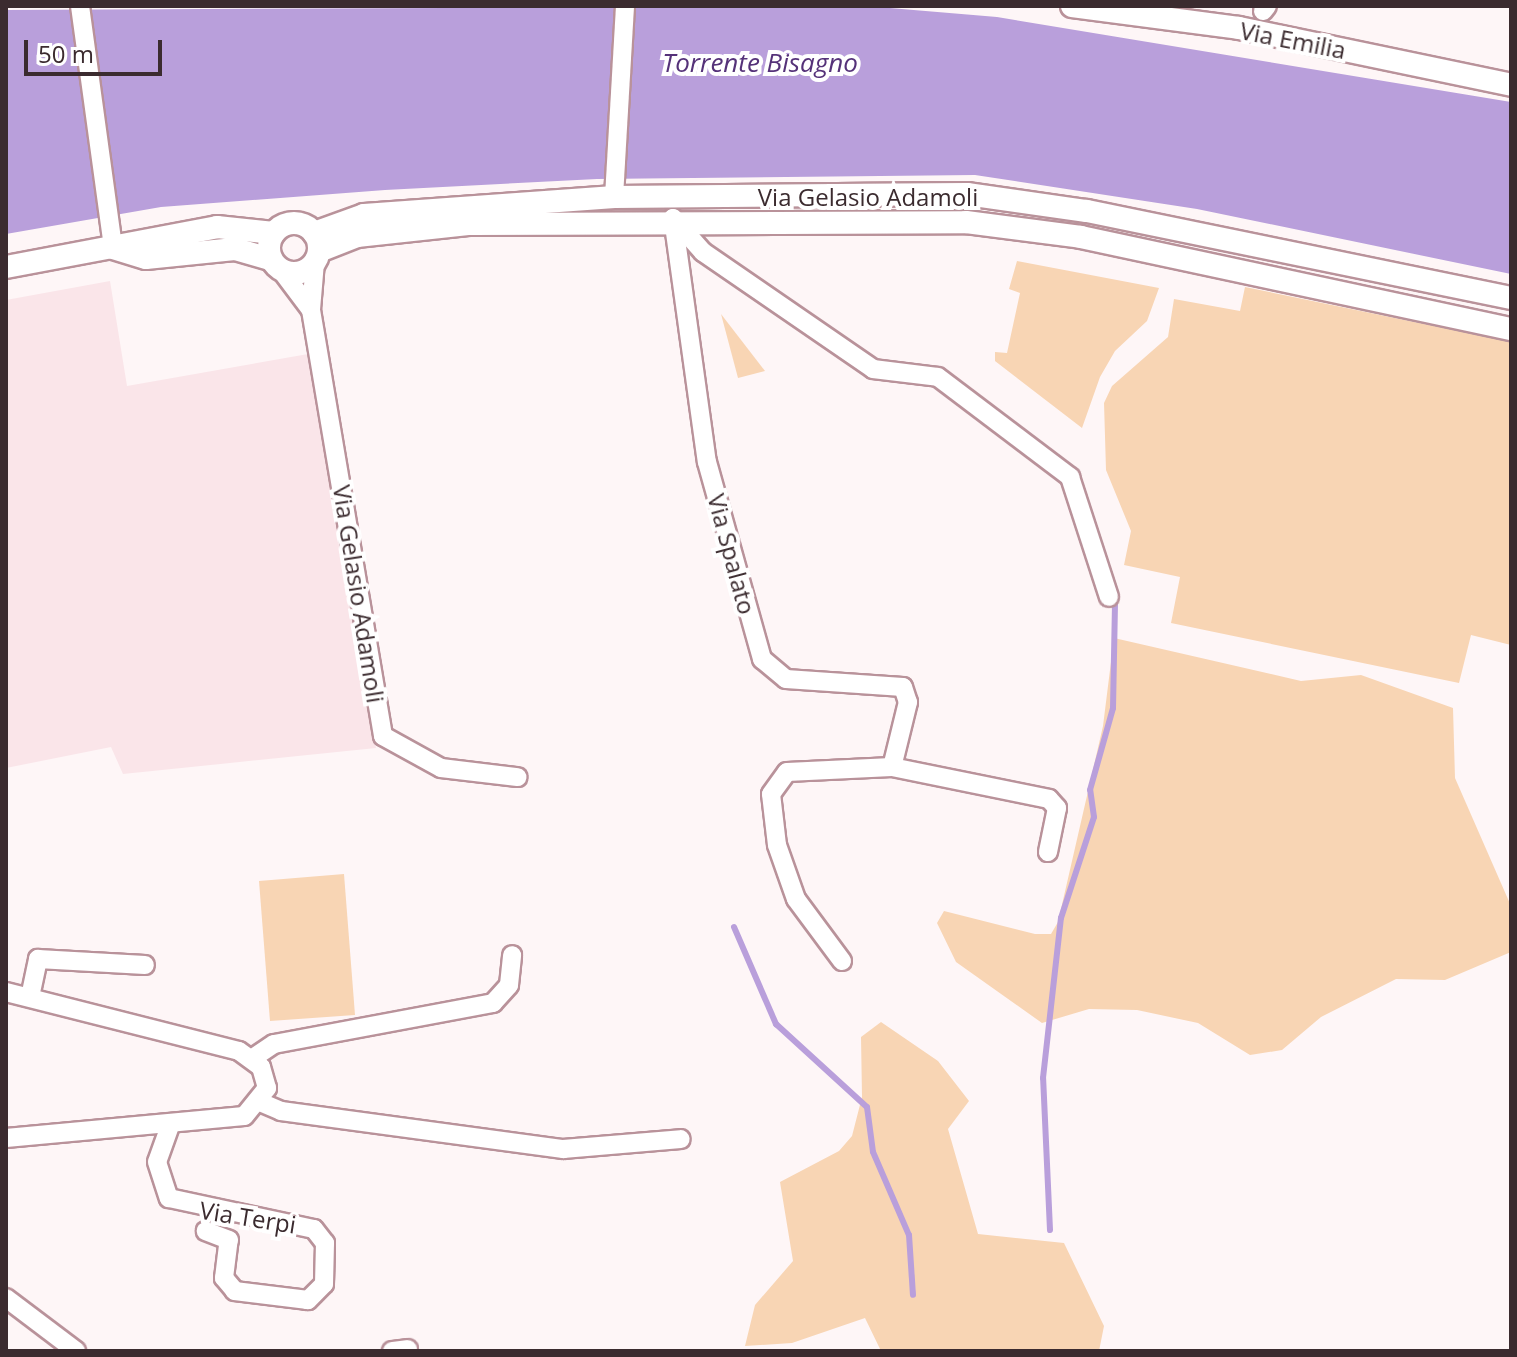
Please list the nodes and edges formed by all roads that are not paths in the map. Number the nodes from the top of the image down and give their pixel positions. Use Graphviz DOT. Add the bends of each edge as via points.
graph roads {
  1 [pos="80,6"];
  2 [pos="625,6"];
  3 [pos="1072,6"];
  4 [pos="1511,85"];
  5 [pos="614,190"];
  6 [pos="673,218"];
  7 [pos="274,233"];
  8 [pos="113,248"];
  9 [pos="316,249"];
  10 [pos="276,264"];
  11 [pos="6,267"];
  12 [pos="1511,298"];
  13 [pos="311,310"];
  14 [pos="1511,329"];
  15 [pos="1109,597"];
  16 [pos="892,767"];
  17 [pos="517,777"];
  18 [pos="1048,852"];
  19 [pos="512,955"];
  20 [pos="842,961"];
  21 [pos="145,965"];
  22 [pos="6,992"];
  23 [pos="30,997"];
  24 [pos="253,1058"];
  25 [pos="260,1102"];
  26 [pos="171,1123"];
  27 [pos="6,1138"];
  28 [pos="681,1139"];
  29 [pos="206,1231"];
  30 [pos="6,1298"];
  31 [pos="76,1351"];
  1 -- 8 [label="street"];
  2 -- 5 [label="street"];
  3 -- 4 [label="main road, Via Emilia" via="1239,28"];
  5 -- 9 [label="main road, Via Gelasio Adamoli" via="364,215"];
  5 -- 12 [label="main road, Via Gelasio Adamoli" via="967,194 1087,211"];
  6 -- 9 [label="main road, Via Gelasio Adamoli" via="389,230"];
  6 -- 14 [label="main road, Via Gelasio Adamoli" via="966,222 1081,237"];
  6 -- 15 [label="street" via="703,252 873,369 938,377 1070,477"];
  6 -- 16 [label="street, Via Spalato" via="707,462 762,659 786,679 903,687 908,702"];
  7 -- 8 [label="main road, Via Gelasio Adamoli" via="217,227"];
  7 -- 9 [label="main road, Via Gelasio Adamoli" via="298,223"];
  7 -- 10 [label="main road"];
  8 -- 10 [label="main road, Via Gelasio Adamoli" via="146,258 235,249"];
  8 -- 11 [label="main road"];
  9 -- 10 [label="main road, Via Gelasio Adamoli" via="301,272"];
  9 -- 13 [label="street, Via Gelasio Adamoli"];
  10 -- 13 [label="street, Via Gelasio Adamoli"];
  13 -- 17 [label="street, Via Gelasio Adamoli" via="383,736 441,768"];
  16 -- 18 [label="street" via="1049,799 1057,808"];
  16 -- 20 [label="street" via="794,770 773,786 777,845 796,899"];
  19 -- 24 [label="street" via="509,985 493,1003 274,1044"];
  21 -- 23 [label="street" via="38,959"];
  22 -- 23 [label="street"];
  23 -- 24 [label="street"];
  24 -- 25 [label="street" via="266,1077"];
  25 -- 26 [label="street" via="244,1116"];
  25 -- 28 [label="street" via="281,1111 563,1149"];
  26 -- 27 [label="street"];
  26 -- 29 [label="street, Via Terpi" via="157,1162 169,1198 314,1229 325,1243 324,1284 308,1300 235,1291 224,1278 226,1235"];
  30 -- 31 [label="street"];
}
